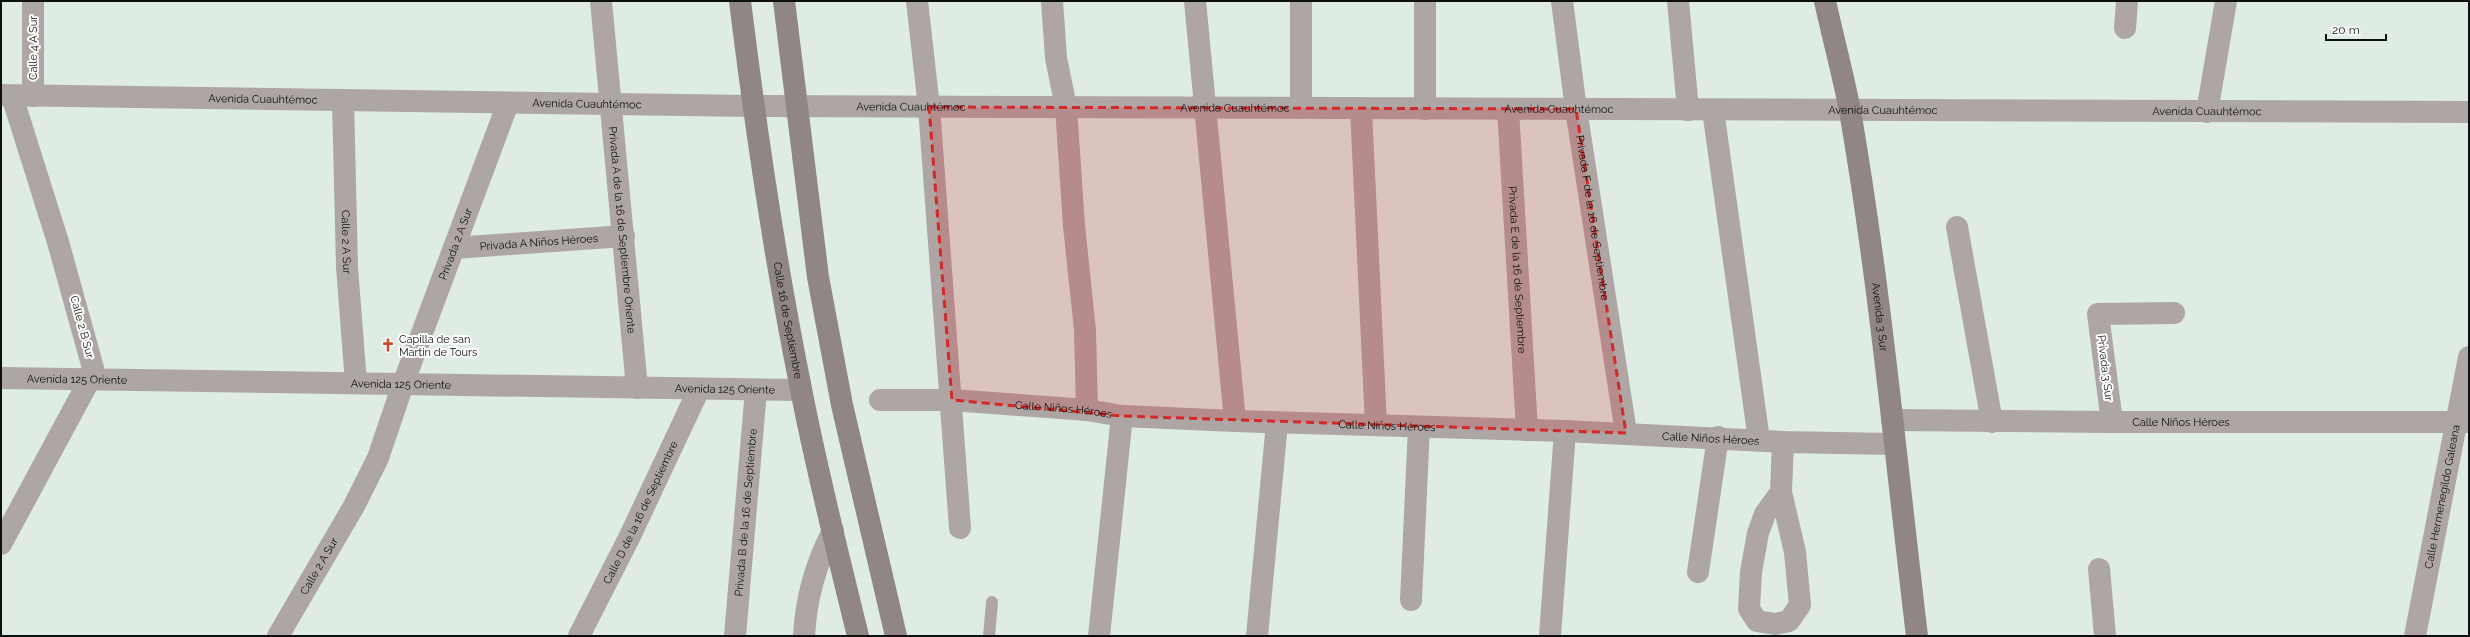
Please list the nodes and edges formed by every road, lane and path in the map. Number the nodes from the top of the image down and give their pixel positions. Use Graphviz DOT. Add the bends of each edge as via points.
graph roads {
  1 [pos="33,1"];
  2 [pos="601,1"];
  3 [pos="740,1"];
  4 [pos="784,1"];
  5 [pos="917,1"];
  6 [pos="1052,1"];
  7 [pos="1195,1"];
  8 [pos="1301,1"];
  9 [pos="1425,1"];
  10 [pos="1562,1"];
  11 [pos="1678,1"];
  12 [pos="1825,1"];
  13 [pos="2127,1"];
  14 [pos="2226,1"];
  15 [pos="2125,28"];
  16 [pos="15,96"];
  17 [pos="343,100"];
  18 [pos="508,103"];
  19 [pos="610,104"];
  20 [pos="753,106"];
  21 [pos="798,107"];
  22 [pos="929,107"];
  23 [pos="1066,107"];
  24 [pos="1207,108"];
  25 [pos="1301,108"];
  26 [pos="1361,109"];
  27 [pos="1425,109"];
  28 [pos="1508,109"];
  29 [pos="1576,109"];
  30 [pos="1688,110"];
  31 [pos="1713,110"];
  32 [pos="1849,110"];
  33 [pos="2207,112"];
  34 [pos="2469,112"];
  35 [pos="1958,227"];
  36 [pos="624,236"];
  37 [pos="454,248"];
  38 [pos="2174,313"];
  39 [pos="2469,357"];
  40 [pos="1,378"];
  41 [pos="90,379"];
  42 [pos="356,384"];
  43 [pos="403,384"];
  44 [pos="637,388"];
  45 [pos="699,389"];
  46 [pos="756,390"];
  47 [pos="801,390"];
  48 [pos="880,400"];
  49 [pos="952,400"];
  50 [pos="1087,410"];
  51 [pos="1122,416"];
  52 [pos="1892,420"];
  53 [pos="1235,421"];
  54 [pos="1992,422"];
  55 [pos="2112,422"];
  56 [pos="2463,422"];
  57 [pos="1277,423"];
  58 [pos="1376,426"];
  59 [pos="1419,427"];
  60 [pos="1527,430"];
  61 [pos="1565,431"];
  62 [pos="1626,433"];
  63 [pos="1718,437"];
  64 [pos="1759,440"];
  65 [pos="1783,442"];
  66 [pos="1894,444"];
  67 [pos="1781,492"];
  68 [pos="960,528"];
  69 [pos="833,531"];
  70 [pos="1,544"];
  71 [pos="2099,569"];
  72 [pos="1698,572"];
  73 [pos="1411,600"];
  74 [pos="992,602"];
  75 [pos="278,636"];
  76 [pos="580,636"];
  77 [pos="735,636"];
  78 [pos="804,636"];
  79 [pos="858,636"];
  80 [pos="896,636"];
  81 [pos="989,636"];
  82 [pos="1099,636"];
  83 [pos="1257,636"];
  84 [pos="1550,636"];
  85 [pos="1917,636"];
  86 [pos="2105,636"];
  87 [pos="2415,636"];
  1 -- 16 [label="street, Calle 4 A Sur"];
  2 -- 19 [label="street, Privada A de la 16 de Septiembre Oriente"];
  3 -- 20 [label="main road, Calle 16 de Septiembre"];
  4 -- 21 [label="main road"];
  5 -- 22 [label="street"];
  6 -- 23 [label="street" via="1056,58"];
  7 -- 24 [label="street"];
  8 -- 25 [label="street"];
  9 -- 27 [label="street"];
  10 -- 29 [label="street, Privada F de la 16 de Septiembre"];
  11 -- 30 [label="street"];
  12 -- 32 [label="main road, Avenida 3 Sur"];
  13 -- 15 [label="street"];
  14 -- 33 [label="street"];
  16 -- 17 [label="street, Avenida Cuauhtémoc"];
  16 -- 41 [label="street, Calle 2 B Sur" via="88,347 93,368"];
  17 -- 18 [label="street, Avenida Cuauhtémoc"];
  17 -- 42 [label="street, Calle 2 A Sur" via="347,267"];
  18 -- 19 [label="street, Avenida Cuauhtémoc"];
  18 -- 37 [label="street, Privada 2 A Sur"];
  19 -- 20 [label="street, Avenida Cuauhtémoc"];
  19 -- 36 [label="street, Privada A de la 16 de Septiembre Oriente"];
  20 -- 21 [label="street, Avenida Cuauhtémoc"];
  20 -- 47 [label="main road, Calle 16 de Septiembre" via="781,285"];
  21 -- 22 [label="street, Avenida Cuauhtémoc"];
  21 -- 80 [label="main road" via="818,277 842,405"];
  22 -- 23 [label="street, Avenida Cuauhtémoc"];
  22 -- 49 [label="street"];
  23 -- 24 [label="street, Avenida Cuauhtémoc"];
  23 -- 50 [label="street" via="1074,226 1085,330"];
  24 -- 25 [label="street, Avenida Cuauhtémoc"];
  24 -- 53 [label="street"];
  25 -- 26 [label="street, Avenida Cuauhtémoc"];
  26 -- 27 [label="street, Avenida Cuauhtémoc"];
  26 -- 58 [label="street"];
  27 -- 28 [label="street, Avenida Cuauhtémoc"];
  28 -- 29 [label="street, Avenida Cuauhtémoc"];
  28 -- 60 [label="street, Privada E de la 16 de Septiembre"];
  29 -- 30 [label="street, Avenida Cuauhtémoc"];
  29 -- 62 [label="street, Privada F de la 16 de Septiembre"];
  30 -- 31 [label="street, Avenida Cuauhtémoc"];
  31 -- 32 [label="street, Avenida Cuauhtémoc"];
  31 -- 64 [label="street"];
  32 -- 33 [label="street, Avenida Cuauhtémoc"];
  32 -- 52 [label="main road, Avenida 3 Sur"];
  33 -- 34 [label="street, Avenida Cuauhtémoc"];
  35 -- 54 [label="street"];
  36 -- 37 [label="street, Privada A Niños Héroes"];
  36 -- 44 [label="street, Privada A de la 16 de Septiembre Oriente"];
  37 -- 43 [label="street, Privada 2 A Sur"];
  38 -- 55 [label="street, Privada 3 Sur" via="2098,314"];
  39 -- 56 [label="street, Calle Hermenegildo Galeana"];
  40 -- 41 [label="street, Avenida 125 Oriente"];
  41 -- 42 [label="street, Avenida 125 Oriente"];
  41 -- 70 [label="street, Calle 2 B Sur"];
  42 -- 43 [label="street, Avenida 125 Oriente"];
  43 -- 44 [label="street, Avenida 125 Oriente"];
  43 -- 75 [label="street, Calle 2 A Sur" via="378,458 354,506"];
  44 -- 45 [label="street, Avenida 125 Oriente"];
  45 -- 46 [label="street, Avenida 125 Oriente"];
  45 -- 76 [label="street, Calle D de la 16 de Septiembre"];
  46 -- 47 [label="street, Avenida 125 Oriente"];
  46 -- 77 [label="street, Privada B de la 16 de Septiembre"];
  47 -- 69 [label="main road, Calle 16 de Septiembre"];
  48 -- 49 [label="street, Calle Niños Héroes"];
  49 -- 50 [label="street, Calle Niños Héroes"];
  49 -- 68 [label="street"];
  50 -- 51 [label="street, Calle Niños Héroes"];
  51 -- 53 [label="street, Calle Niños Héroes"];
  51 -- 82 [label="street"];
  52 -- 54 [label="street, Calle Niños Héroes"];
  52 -- 66 [label="main road, Avenida 3 Sur"];
  53 -- 57 [label="street, Calle Niños Héroes"];
  54 -- 55 [label="street, Calle Niños Héroes"];
  55 -- 56 [label="street, Calle Niños Héroes"];
  56 -- 87 [label="street, Calle Hermenegildo Galeana"];
  57 -- 58 [label="street, Calle Niños Héroes"];
  57 -- 83 [label="street"];
  58 -- 59 [label="street, Calle Niños Héroes"];
  59 -- 60 [label="street, Calle Niños Héroes"];
  59 -- 73 [label="street"];
  60 -- 61 [label="street, Calle Niños Héroes"];
  61 -- 62 [label="street, Calle Niños Héroes"];
  61 -- 84 [label="street"];
  62 -- 63 [label="street, Calle Niños Héroes"];
  63 -- 64 [label="street, Calle Niños Héroes"];
  63 -- 72 [label="street"];
  64 -- 65 [label="street, Calle Niños Héroes"];
  65 -- 66 [label="street, Calle Niños Héroes"];
  65 -- 67 [label="street"];
  66 -- 85 [label="main road, Avenida 3 Sur"];
  67 -- 67 [label="street" via="1765,514 1758,533 1749,601 1751,615 1757,620 1776,624 1789,621 1800,605 1795,552"];
  69 -- 78 [label="street" via="821,554 813,579 806,610"];
  69 -- 79 [label="main road, Calle 16 de Septiembre"];
  71 -- 86 [label="street"];
  74 -- 81 [label="lane"];
}
